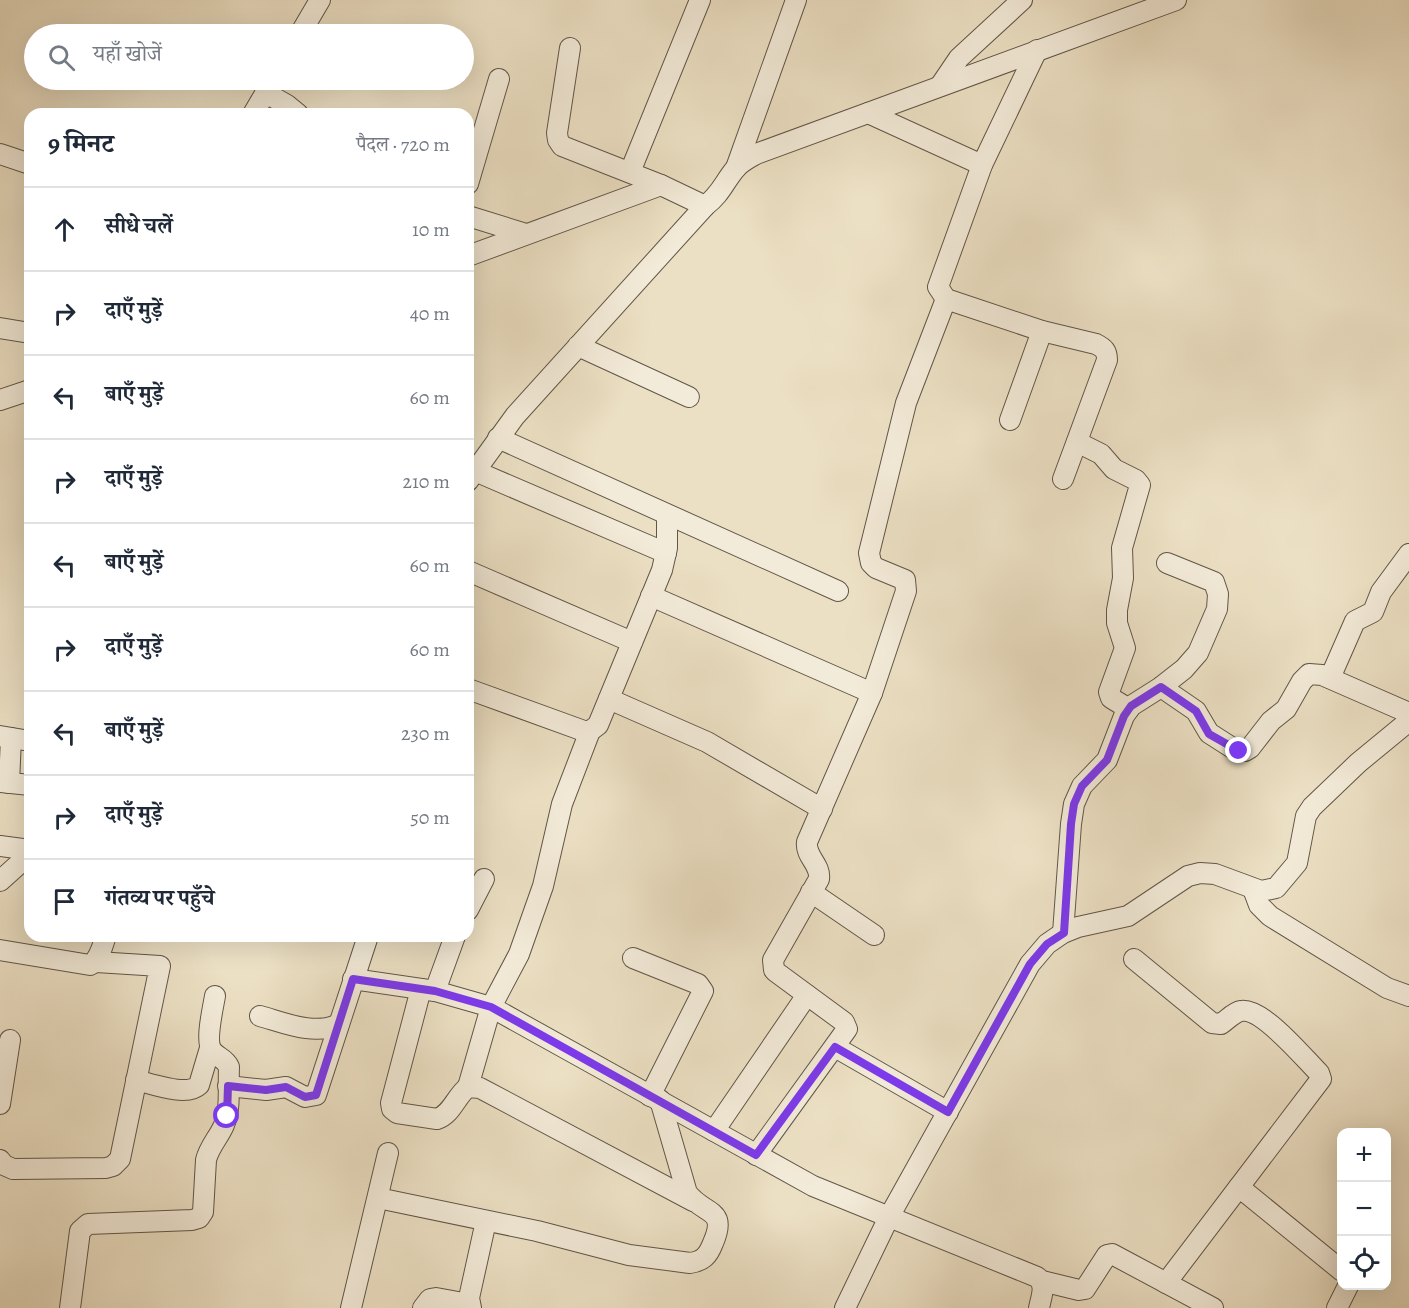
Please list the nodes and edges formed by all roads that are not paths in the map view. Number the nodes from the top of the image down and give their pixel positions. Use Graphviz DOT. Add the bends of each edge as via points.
graph roads {
  1 [pos="320,0"];
  2 [pos="700,0"];
  3 [pos="796,0"];
  4 [pos="1022,0"];
  5 [pos="1176,0"];
  6 [pos="306,24"];
  7 [pos="570,48"];
  8 [pos="1037,50"];
  9 [pos="500,79"];
  10 [pos="940,86"];
  11 [pos="261,102"];
  12 [pos="290,108"];
  13 [pos="868,113"];
  14 [pos="0,154"];
  15 [pos="24,162"];
  16 [pos="474,164"];
  17 [pos="982,165"];
  18 [pos="736,168"];
  19 [pos="630,172"];
  20 [pos="661,185"];
  21 [pos="705,206"];
  22 [pos="474,218"];
  23 [pos="526,234"];
  24 [pos="474,254"];
  25 [pos="946,299"];
  26 [pos="0,328"];
  27 [pos="1042,331"];
  28 [pos="24,332"];
  29 [pos="578,346"];
  30 [pos="24,392"];
  31 [pos="689,397"];
  32 [pos="0,400"];
  33 [pos="1010,420"];
  34 [pos="498,438"];
  35 [pos="1077,442"];
  36 [pos="474,472"];
  37 [pos="474,477"];
  38 [pos="1063,479"];
  39 [pos="667,515"];
  40 [pos="666,553"];
  41 [pos="1409,554"];
  42 [pos="1167,563"];
  43 [pos="474,574"];
  44 [pos="838,591"];
  45 [pos="651,596"];
  46 [pos="632,642"];
  47 [pos="1330,678"];
  48 [pos="1161,687"];
  49 [pos="474,692"];
  50 [pos="872,693"];
  51 [pos="609,699"];
  52 [pos="1129,709"];
  53 [pos="1409,713"];
  54 [pos="1409,721"];
  55 [pos="590,731"];
  56 [pos="14,738"];
  57 [pos="5,782"];
  58 [pos="24,784"];
  59 [pos="822,809"];
  60 [pos="0,846"];
  61 [pos="24,849"];
  62 [pos="24,866"];
  63 [pos="484,879"];
  64 [pos="0,881"];
  65 [pos="1253,889"];
  66 [pos="811,892"];
  67 [pos="474,898"];
  68 [pos="1064,933"];
  69 [pos="874,935"];
  70 [pos="104,942"];
  71 [pos="366,942"];
  72 [pos="452,942"];
  73 [pos="0,950"];
  74 [pos="633,958"];
  75 [pos="1134,959"];
  76 [pos="96,962"];
  77 [pos="353,979"];
  78 [pos="428,990"];
  79 [pos="807,995"];
  80 [pos="215,996"];
  81 [pos="1409,996"];
  82 [pos="491,1007"];
  83 [pos="260,1016"];
  84 [pos="339,1024"];
  85 [pos="10,1040"];
  86 [pos="835,1047"];
  87 [pos="210,1048"];
  88 [pos="136,1080"];
  89 [pos="228,1086"];
  90 [pos="468,1087"];
  91 [pos="655,1098"];
  92 [pos="0,1104"];
  93 [pos="948,1112"];
  94 [pos="714,1131"];
  95 [pos="388,1153"];
  96 [pos="756,1155"];
  97 [pos="0,1160"];
  98 [pos="1239,1187"];
  99 [pos="378,1198"];
  100 [pos="693,1201"];
  101 [pos="889,1217"];
  102 [pos="486,1221"];
  103 [pos="1337,1268"];
  104 [pos="1042,1281"];
  105 [pos="1166,1283"];
  106 [pos="1346,1290"];
  107 [pos="470,1306"];
  108 [pos="1202,1306"];
  109 [pos="70,1308"];
  110 [pos="351,1308"];
  111 [pos="423,1308"];
  112 [pos="845,1308"];
  113 [pos="1039,1308"];
  114 [pos="1337,1308"];
  1 -- 6 [label="street"];
  2 -- 19 [label="street"];
  3 -- 18 [label="street"];
  4 -- 10 [label="street" via="959,58"];
  5 -- 8 [label="street"];
  7 -- 19 [label="street" via="558,140 562,146"];
  8 -- 10 [label="street"];
  8 -- 17 [label="street"];
  9 -- 16 [label="street"];
  10 -- 13 [label="street"];
  11 -- 12 [label="street"];
  13 -- 17 [label="street"];
  13 -- 18 [label="street" via="756,154"];
  14 -- 15 [label="street"];
  17 -- 25 [label="street" via="938,280"];
  18 -- 21 [label="street" via="718,196"];
  19 -- 20 [label="street"];
  20 -- 21 [label="street"];
  20 -- 23 [label="street"];
  21 -- 29 [label="street"];
  22 -- 23 [label="street"];
  23 -- 24 [label="street"];
  25 -- 27 [label="street"];
  25 -- 50 [label="street" via="906,403 869,553 876,568 899,576 907,585"];
  26 -- 28 [label="street"];
  27 -- 33 [label="street"];
  27 -- 35 [label="street" via="1096,344 1107,353"];
  29 -- 31 [label="street"];
  29 -- 34 [label="street"];
  30 -- 32 [label="street"];
  34 -- 36 [label="street"];
  34 -- 39 [label="street"];
  35 -- 38 [label="street"];
  35 -- 52 [label="street" via="1101,454 1114,469 1140,485 1122,548 1123,579 1117,623 1125,648 1109,692 1111,698"];
  37 -- 40 [label="street"];
  39 -- 40 [label="street"];
  39 -- 44 [label="street"];
  40 -- 45 [label="street"];
  41 -- 47 [label="street" via="1381,592 1373,612 1355,621"];
  42 -- 48 [label="street" via="1214,582 1218,594 1217,609 1198,653"];
  43 -- 46 [label="street"];
  45 -- 46 [label="street"];
  45 -- 50 [label="street"];
  46 -- 51 [label="street"];
  47 -- 48 [label="street" via="1309,674 1286,709 1245,751 1209,734 1196,711"];
  47 -- 53 [label="street"];
  48 -- 52 [label="street"];
  49 -- 55 [label="street"];
  50 -- 59 [label="street"];
  51 -- 55 [label="street" via="598,725"];
  51 -- 59 [label="street" via="707,742"];
  52 -- 68 [label="street" via="1107,760 1082,786 1074,804"];
  54 -- 65 [label="street" via="1312,807 1306,816 1297,863 1276,888"];
  55 -- 82 [label="street" via="562,804 543,886 519,954"];
  56 -- 57 [label="street"];
  57 -- 58 [label="street"];
  59 -- 66 [label="street" via="806,848 819,873"];
  60 -- 61 [label="street"];
  62 -- 64 [label="street"];
  63 -- 67 [label="street"];
  65 -- 68 [label="street" via="1215,874 1200,873 1188,876 1128,916"];
  65 -- 81 [label="street" via="1259,905 1270,916 1388,988"];
  66 -- 69 [label="street"];
  66 -- 79 [label="street" via="772,965"];
  68 -- 93 [label="street" via="1047,944 1030,964"];
  70 -- 76 [label="street"];
  71 -- 77 [label="street"];
  72 -- 78 [label="street"];
  73 -- 76 [label="street" via="84,965"];
  74 -- 91 [label="street" via="698,984 703,991"];
  75 -- 98 [label="street" via="1212,1023 1221,1024 1242,1010 1257,1016 1320,1075 1319,1082"];
  76 -- 88 [label="street" via="160,966"];
  77 -- 78 [label="street"];
  77 -- 84 [label="street"];
  78 -- 82 [label="street"];
  78 -- 90 [label="street" via="392,1109 437,1119 447,1113"];
  79 -- 86 [label="street" via="846,1025 846,1033"];
  79 -- 94 [label="street"];
  80 -- 87 [label="street"];
  82 -- 90 [label="street"];
  82 -- 91 [label="street"];
  83 -- 84 [label="street" via="304,1028 328,1029"];
  84 -- 89 [label="street" via="316,1095 305,1097 286,1087 266,1090"];
  85 -- 92 [label="street"];
  86 -- 93 [label="street"];
  86 -- 96 [label="street"];
  87 -- 88 [label="street" via="195,1089 179,1090"];
  87 -- 89 [label="street" via="226,1060"];
  88 -- 97 [label="street" via="120,1159 113,1166 13,1168"];
  89 -- 109 [label="street" via="227,1116 207,1152 203,1212 199,1218 83,1227"];
  90 -- 100 [label="street" via="480,1088"];
  91 -- 94 [label="street"];
  91 -- 100 [label="street"];
  93 -- 101 [label="street"];
  94 -- 96 [label="street"];
  95 -- 99 [label="street"];
  96 -- 101 [label="street" via="813,1186"];
  98 -- 103 [label="street"];
  98 -- 105 [label="street"];
  99 -- 102 [label="street"];
  99 -- 110 [label="street"];
  100 -- 102 [label="street" via="714,1214 719,1230 709,1254 690,1263 628,1255"];
  101 -- 104 [label="street"];
  101 -- 112 [label="street"];
  102 -- 107 [label="street"];
  104 -- 105 [label="street" via="1085,1289 1102,1261 1112,1254"];
  104 -- 113 [label="street"];
  105 -- 108 [label="street"];
  106 -- 114 [label="street"];
  107 -- 111 [label="street" via="436,1298"];
}
